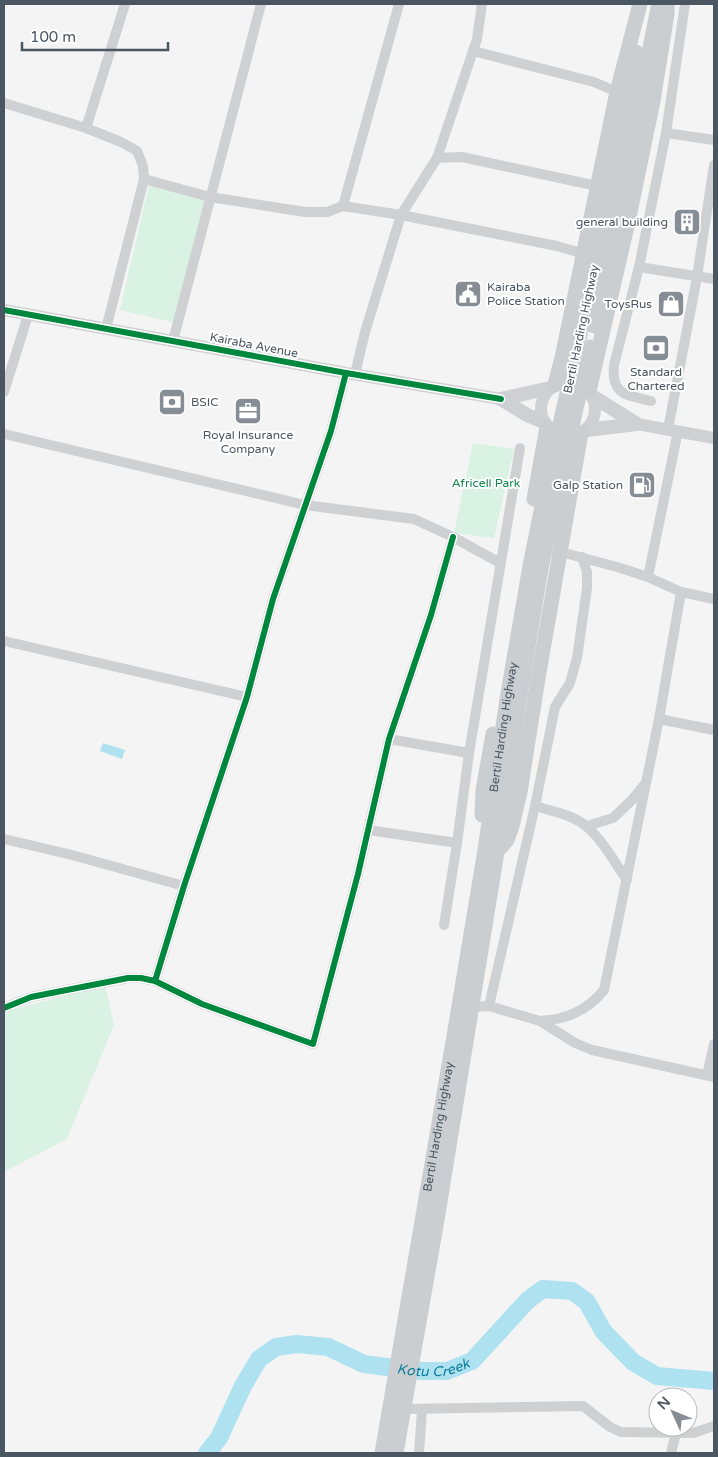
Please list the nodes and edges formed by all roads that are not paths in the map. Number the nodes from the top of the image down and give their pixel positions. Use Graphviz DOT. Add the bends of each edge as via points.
graph roads {
  1 [pos="125,4"];
  2 [pos="261,4"];
  3 [pos="399,4"];
  4 [pos="482,4"];
  5 [pos="667,4"];
  6 [pos="685,4"];
  7 [pos="649,9"];
  8 [pos="473,51"];
  9 [pos="617,92"];
  10 [pos="4,103"];
  11 [pos="86,128"];
  12 [pos="666,133"];
  13 [pos="714,140"];
  14 [pos="437,158"];
  15 [pos="714,164"];
  16 [pos="144,179"];
  17 [pos="597,186"];
  18 [pos="210,197"];
  19 [pos="343,206"];
  20 [pos="401,215"];
  21 [pos="584,254"];
  22 [pos="639,267"];
  23 [pos="697,277"];
  24 [pos="714,279"];
  25 [pos="4,310"];
  26 [pos="28,314"];
  27 [pos="106,328"];
  28 [pos="173,341"];
  29 [pos="350,374"];
  30 [pos="553,387"];
  31 [pos="4,392"];
  32 [pos="591,394"];
  33 [pos="500,399"];
  34 [pos="651,401"];
  35 [pos="637,424"];
  36 [pos="546,425"];
  37 [pos="673,430"];
  38 [pos="583,432"];
  39 [pos="4,434"];
  40 [pos="714,438"];
  41 [pos="520,448"];
  42 [pos="305,505"];
  43 [pos="453,537"];
  44 [pos="561,552"];
  45 [pos="582,557"];
  46 [pos="500,564"];
  47 [pos="648,577"];
  48 [pos="681,592"];
  49 [pos="714,599"];
  50 [pos="4,641"];
  51 [pos="247,697"];
  52 [pos="659,719"];
  53 [pos="714,730"];
  54 [pos="389,739"];
  55 [pos="469,752"];
  56 [pos="646,783"];
  57 [pos="535,806"];
  58 [pos="587,826"];
  59 [pos="368,830"];
  60 [pos="4,839"];
  61 [pos="457,842"];
  62 [pos="491,851"];
  63 [pos="627,880"];
  64 [pos="184,886"];
  65 [pos="444,926"];
  66 [pos="155,981"];
  67 [pos="489,1006"];
  68 [pos="471,1007"];
  69 [pos="4,1008"];
  70 [pos="540,1021"];
  71 [pos="714,1044"];
  72 [pos="711,1076"];
  73 [pos="406,1363"];
  74 [pos="401,1389"];
  75 [pos="405,1410"];
  76 [pos="422,1410"];
  77 [pos="714,1426"];
  78 [pos="698,1431"];
  79 [pos="648,1432"];
  80 [pos="675,1437"];
  81 [pos="382,1453"];
  82 [pos="396,1453"];
  83 [pos="419,1453"];
  84 [pos="671,1453"];
  1 -- 11 [label="street"];
  2 -- 18 [label="street"];
  3 -- 19 [label="street"];
  4 -- 8 [label="street"];
  5 -- 32 [label="main road" via="654,101"];
  6 -- 12 [label="street"];
  7 -- 9 [label="main road"];
  7 -- 62 [label="main road, Bertil Harding Highway, bridge" via="590,347 542,569"];
  8 -- 9 [label="street" via="594,82"];
  8 -- 14 [label="street"];
  9 -- 17 [label="main road"];
  10 -- 11 [label="street"];
  11 -- 16 [label="street" via="137,151"];
  12 -- 13 [label="street"];
  12 -- 22 [label="street"];
  14 -- 17 [label="street" via="462,157"];
  14 -- 20 [label="street"];
  15 -- 23 [label="street"];
  16 -- 18 [label="street"];
  16 -- 27 [label="street"];
  17 -- 21 [label="main road"];
  18 -- 19 [label="street" via="305,212 327,212"];
  18 -- 28 [label="street"];
  19 -- 20 [label="street"];
  20 -- 21 [label="street"];
  20 -- 29 [label="street"];
  21 -- 30 [label="main road"];
  22 -- 23 [label="street"];
  22 -- 34 [label="street" via="612,376 616,388 623,394"];
  23 -- 24 [label="street"];
  23 -- 37 [label="street"];
  25 -- 26 [label="street, Kairaba Avenue"];
  26 -- 27 [label="street, Kairaba Avenue"];
  26 -- 31 [label="street"];
  27 -- 28 [label="street, Kairaba Avenue"];
  28 -- 29 [label="street, Kairaba Avenue"];
  29 -- 33 [label="street, Kairaba Avenue"];
  29 -- 42 [label="street"];
  30 -- 32 [label="street" via="573,382"];
  30 -- 33 [label="main road"];
  30 -- 36 [label="street" via="541,404"];
  32 -- 35 [label="main road"];
  32 -- 38 [label="street" via="595,414"];
  33 -- 36 [label="main road"];
  35 -- 37 [label="street"];
  35 -- 38 [label="main road"];
  36 -- 38 [label="street" via="563,436"];
  36 -- 62 [label="main road" via="483,790 482,825"];
  37 -- 40 [label="street"];
  37 -- 47 [label="street"];
  38 -- 44 [label="main road"];
  39 -- 42 [label="street"];
  41 -- 46 [label="street"];
  42 -- 43 [label="street" via="414,519"];
  42 -- 51 [label="street"];
  43 -- 46 [label="street"];
  43 -- 54 [label="street" via="431,615"];
  44 -- 45 [label="street"];
  44 -- 62 [label="main road" via="520,792 507,840"];
  45 -- 47 [label="street"];
  45 -- 57 [label="street" via="587,572 587,588 577,658 570,683 555,706"];
  46 -- 55 [label="street"];
  47 -- 48 [label="street"];
  48 -- 49 [label="street"];
  48 -- 52 [label="street"];
  50 -- 51 [label="street"];
  51 -- 64 [label="street"];
  52 -- 53 [label="street"];
  52 -- 56 [label="street"];
  54 -- 55 [label="street"];
  54 -- 59 [label="street"];
  55 -- 61 [label="street"];
  56 -- 58 [label="street" via="613,818"];
  56 -- 63 [label="street"];
  57 -- 58 [label="street" via="574,818"];
  57 -- 67 [label="street"];
  58 -- 63 [label="street"];
  59 -- 61 [label="street"];
  59 -- 66 [label="street" via="313,1044 202,1004"];
  60 -- 64 [label="street"];
  61 -- 65 [label="street"];
  62 -- 68 [label="main road, Bertil Harding Highway"];
  62 -- 73 [label="main road, Bertil Harding Highway"];
  63 -- 70 [label="street" via="604,990 573,1015"];
  64 -- 66 [label="street"];
  66 -- 69 [label="street" via="128,978 31,997"];
  67 -- 68 [label="street"];
  67 -- 70 [label="street"];
  68 -- 73 [label="main road, Bertil Harding Highway" via="438,1220 414,1347"];
  70 -- 72 [label="street" via="592,1050"];
  71 -- 72 [label="street"];
  73 -- 74 [label="main road, Bertil Harding Highway"];
  74 -- 75 [label="main road, Bertil Harding Highway"];
  74 -- 81 [label="main road, Bertil Harding Highway"];
  75 -- 76 [label="street"];
  75 -- 82 [label="main road, Bertil Harding Highway"];
  76 -- 79 [label="street" via="583,1406 621,1432"];
  76 -- 83 [label="street"];
  77 -- 78 [label="street"];
  80 -- 84 [label="street"];
}
